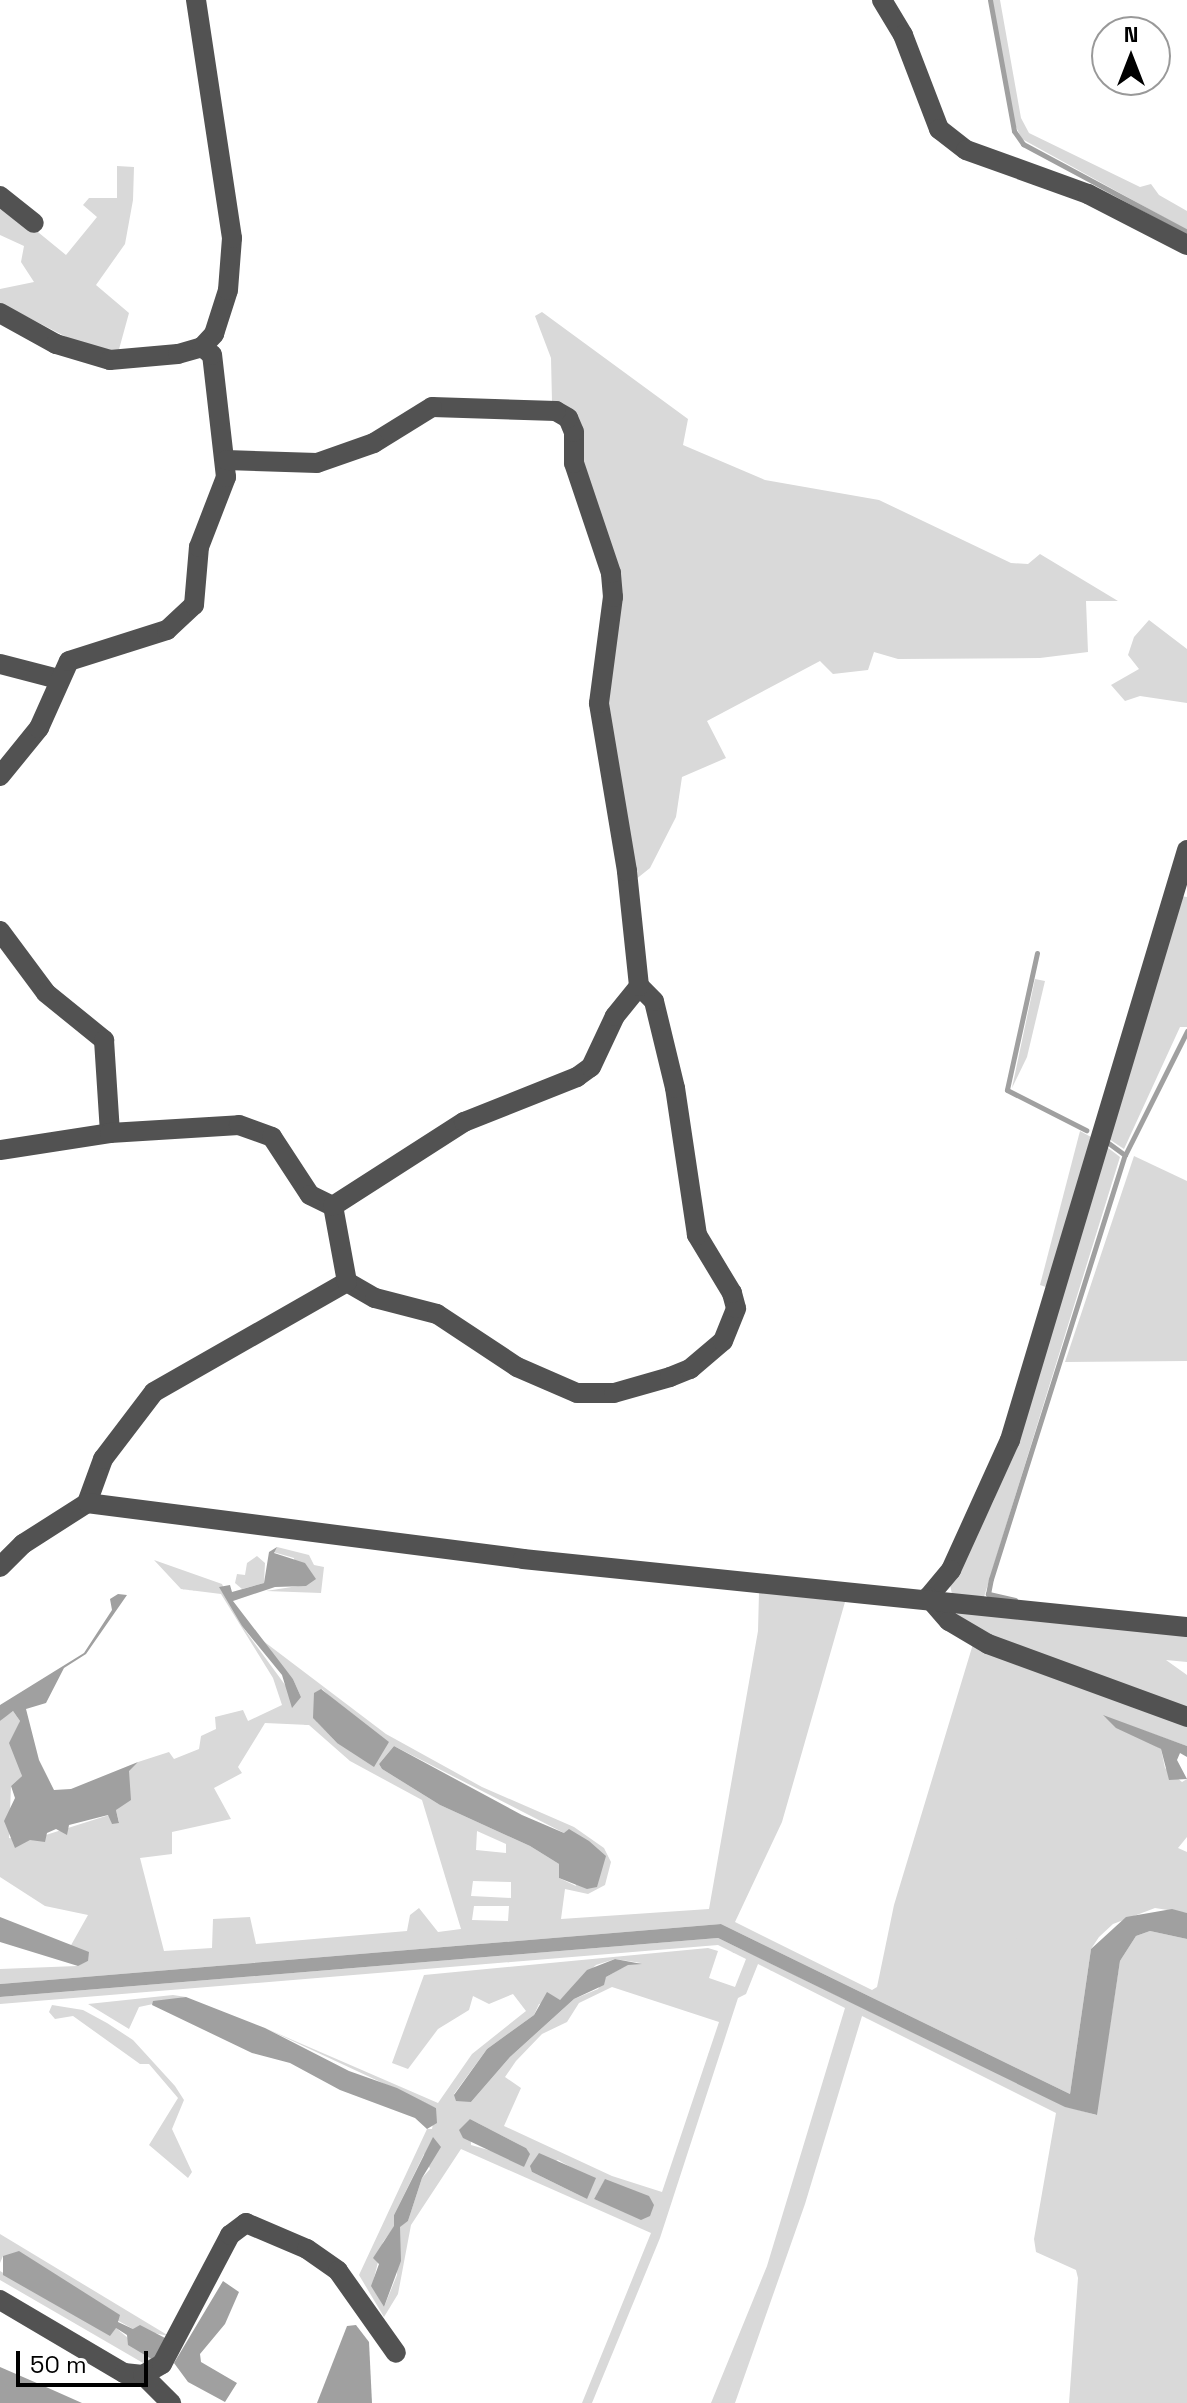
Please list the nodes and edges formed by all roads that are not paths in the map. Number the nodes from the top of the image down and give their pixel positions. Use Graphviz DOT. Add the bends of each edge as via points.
graph roads {
  1 [pos="196,0"];
  2 [pos="882,0"];
  3 [pos="0,196"];
  4 [pos="34,223"];
  5 [pos="1187,245"];
  6 [pos="0,313"];
  7 [pos="202,347"];
  8 [pos="226,460"];
  9 [pos="0,664"];
  10 [pos="58,679"];
  11 [pos="0,776"];
  12 [pos="1187,850"];
  13 [pos="1182,888"];
  14 [pos="0,931"];
  15 [pos="639,986"];
  16 [pos="110,1133"];
  17 [pos="0,1150"];
  18 [pos="333,1206"];
  19 [pos="347,1282"];
  20 [pos="87,1503"];
  21 [pos="0,1567"];
  22 [pos="928,1597"];
  23 [pos="1187,1627"];
  24 [pos="1187,1717"];
  25 [pos="0,2300"];
  26 [pos="396,2353"];
  27 [pos="143,2375"];
  28 [pos="171,2403"];
  1 -- 7 [label="street" via="232,238 222,314"];
  2 -- 5 [label="street" via="903,35 939,129 966,150 1088,194"];
  3 -- 4 [label="street"];
  6 -- 7 [label="street" via="56,344 110,360 150,360"];
  7 -- 8 [label="street" via="212,355"];
  8 -- 10 [label="street" via="226,477 199,547 189,614 167,630 69,661"];
  8 -- 15 [label="street" via="317,463 374,443 432,407 556,411 568,418 574,432 574,463 611,573 599,703 627,871"];
  9 -- 10 [label="street"];
  10 -- 11 [label="street" via="39,728"];
  12 -- 13 [label="street"];
  13 -- 22 [label="street" via="1010,1440 951,1570"];
  14 -- 16 [label="street" via="46,993 104,1040"];
  15 -- 18 [label="street" via="615,1016 591,1067 464,1122"];
  15 -- 19 [label="street" via="654,1001 697,1235 736,1308 723,1341 690,1369 614,1393 577,1393 517,1367 437,1314 375,1298"];
  16 -- 17 [label="street"];
  16 -- 18 [label="street" via="239,1125 272,1137 310,1195"];
  18 -- 19 [label="street"];
  19 -- 20 [label="street" via="338,1292 313,1297 154,1392 103,1459"];
  20 -- 21 [label="street" via="23,1544"];
  20 -- 22 [label="street" via="523,1559"];
  22 -- 23 [label="street"];
  22 -- 24 [label="street" via="949,1621 988,1644"];
  25 -- 27 [label="street" via="124,2373"];
  26 -- 27 [label="street" via="338,2271 307,2249 246,2223 230,2235 162,2364"];
  27 -- 28 [label="street"];
}
